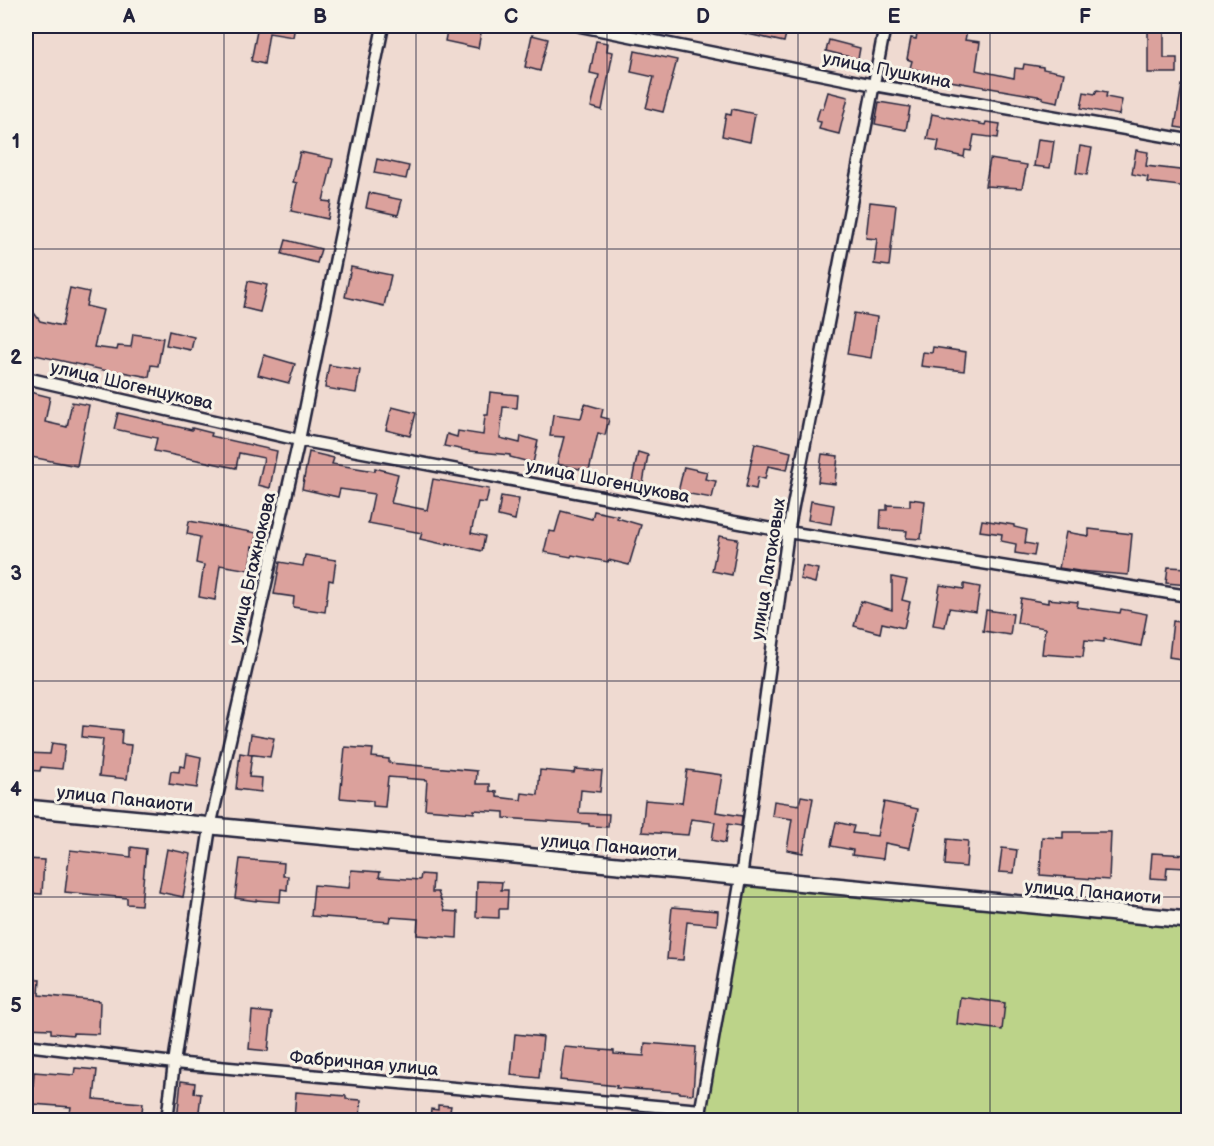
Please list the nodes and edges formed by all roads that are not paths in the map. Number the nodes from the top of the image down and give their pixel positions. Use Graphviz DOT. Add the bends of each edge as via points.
graph roads {
  1 [pos="383,26"];
  2 [pos="580,26"];
  3 [pos="885,26"];
  4 [pos="874,85"];
  5 [pos="1188,140"];
  6 [pos="26,378"];
  7 [pos="299,440"];
  8 [pos="788,532"];
  9 [pos="1188,596"];
  10 [pos="26,808"];
  11 [pos="210,827"];
  12 [pos="741,878"];
  13 [pos="1188,920"];
  14 [pos="26,1045"];
  15 [pos="174,1063"];
  16 [pos="700,1115"];
  17 [pos="167,1120"];
  1 -- 7 [label="street, улица Бгажнокова"];
  2 -- 4 [label="street, улица Пушкина"];
  3 -- 4 [label="street, улица Латоковых"];
  4 -- 5 [label="street, улица Пушкина"];
  4 -- 8 [label="street, улица Латоковых"];
  6 -- 7 [label="street, улица Шогенцукова"];
  7 -- 8 [label="street, улица Шогенцукова"];
  7 -- 11 [label="street, улица Бгажнокова"];
  8 -- 9 [label="street, улица Шогенцукова"];
  8 -- 12 [label="street, улица Латоковых"];
  10 -- 11 [label="street, улица Панаиоти"];
  11 -- 12 [label="street, улица Панаиоти"];
  11 -- 15 [label="street, улица Бгажнокова"];
  12 -- 13 [label="street, улица Панаиоти"];
  12 -- 16 [label="street, улица Латоковых"];
  14 -- 15 [label="street, Фабричная улица"];
  15 -- 16 [label="street, Фабричная улица"];
  15 -- 17 [label="street, улица Бгажнокова"];
}
